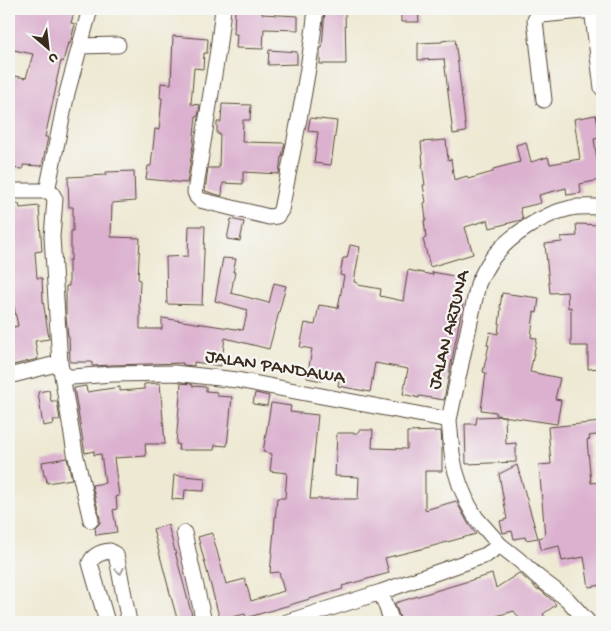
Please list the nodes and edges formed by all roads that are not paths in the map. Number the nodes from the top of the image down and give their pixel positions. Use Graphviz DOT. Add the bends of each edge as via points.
graph roads {
  1 [pos="90,9"];
  2 [pos="223,9"];
  3 [pos="316,9"];
  4 [pos="592,9"];
  5 [pos="118,45"];
  6 [pos="80,46"];
  7 [pos="602,88"];
  8 [pos="544,100"];
  9 [pos="9,191"];
  10 [pos="47,191"];
  11 [pos="602,207"];
  12 [pos="61,368"];
  13 [pos="9,376"];
  14 [pos="449,420"];
  15 [pos="91,520"];
  16 [pos="184,532"];
  17 [pos="500,545"];
  18 [pos="381,592"];
  19 [pos="124,593"];
  20 [pos="100,599"];
  21 [pos="107,622"];
  22 [pos="129,622"];
  23 [pos="204,622"];
  24 [pos="287,622"];
  25 [pos="392,622"];
  26 [pos="588,622"];
  1 -- 6 [label="street"];
  2 -- 3 [label="street" via="194,192 200,200 269,217 277,216 281,210"];
  4 -- 7 [label="street"];
  4 -- 8 [label="street" via="539,15 535,20"];
  5 -- 6 [label="street"];
  6 -- 10 [label="street"];
  9 -- 10 [label="street"];
  10 -- 12 [label="street" via="55,200 52,237"];
  11 -- 14 [label="street, JALAN ARJUNA" via="562,210 538,220 492,258 478,284"];
  12 -- 13 [label="street"];
  12 -- 14 [label="street, JALAN PANDAWA" via="72,378 174,372 236,380"];
  12 -- 15 [label="street" via="75,453"];
  14 -- 17 [label="street" via="452,453 460,485 476,518"];
  16 -- 23 [label="street"];
  17 -- 18 [label="street" via="486,555"];
  17 -- 26 [label="street" via="568,599"];
  18 -- 24 [label="street"];
  18 -- 25 [label="street"];
  19 -- 20 [label="street"];
  20 -- 19 [label="street, one-way" via="90,563 106,551 116,555"];
  19 -- 22 [label="street"];
  20 -- 21 [label="street"];
}
